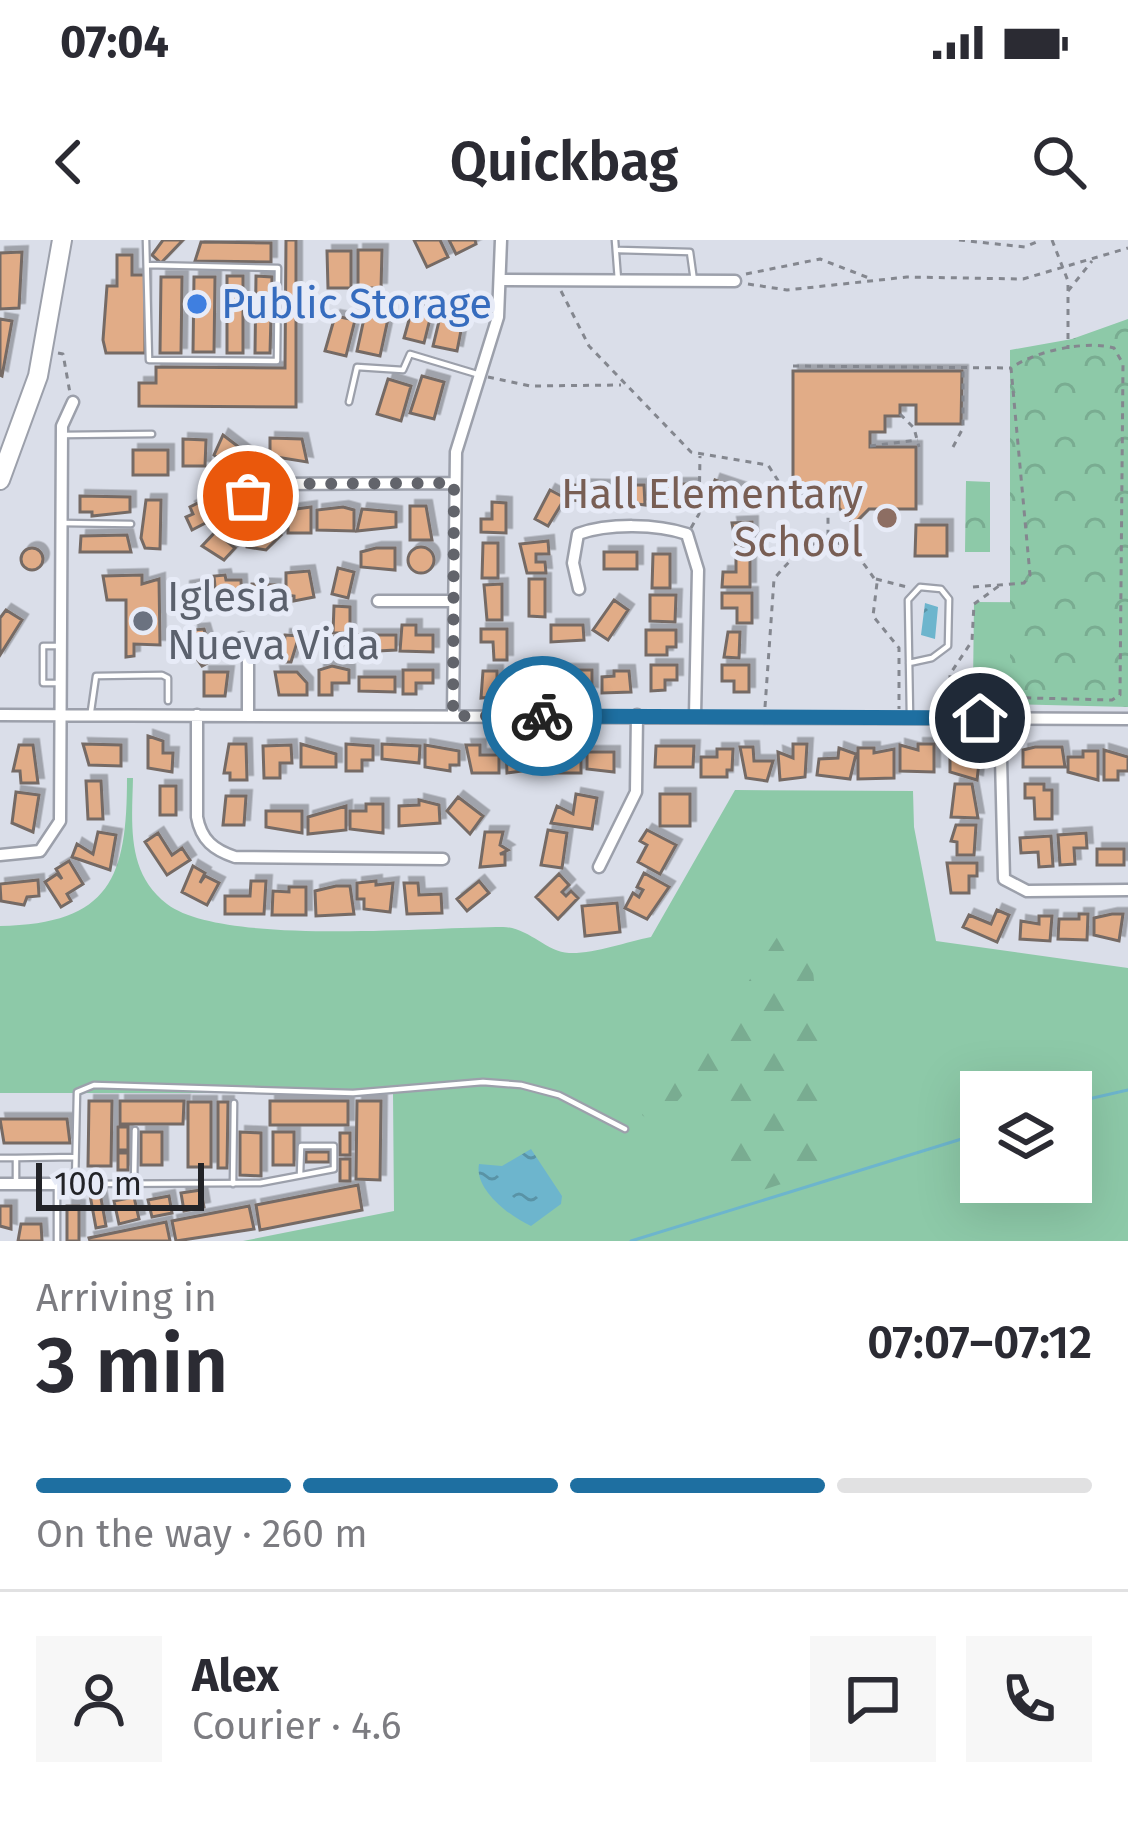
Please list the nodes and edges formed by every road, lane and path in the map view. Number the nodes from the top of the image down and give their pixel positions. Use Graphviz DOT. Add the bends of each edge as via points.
graph roads {
  1 [pos="62,240"];
  2 [pos="146,240"];
  3 [pos="501,240"];
  4 [pos="615,240"];
  5 [pos="959,240"];
  6 [pos="1040,240"];
  7 [pos="1052,240"];
  8 [pos="1128,248"];
  9 [pos="619,250"];
  10 [pos="1095,258"];
  11 [pos="147,265"];
  12 [pos="1064,268"];
  13 [pos="501,280"];
  14 [pos="553,280"];
  15 [pos="618,280"];
  16 [pos="874,280"];
  17 [pos="694,281"];
  18 [pos="735,281"];
  19 [pos="1067,292"];
  20 [pos="45,349"];
  21 [pos="1068,350"];
  22 [pos="793,366"];
  23 [pos="963,367"];
  24 [pos="1011,368"];
  25 [pos="480,375"];
  26 [pos="624,385"];
  27 [pos="74,401"];
  28 [pos="349,402"];
  29 [pos="900,414"];
  30 [pos="152,434"];
  31 [pos="62,435"];
  32 [pos="870,446"];
  33 [pos="953,447"];
  34 [pos="700,456"];
  35 [pos="0,480"];
  36 [pos="454,483"];
  37 [pos="248,496"];
  38 [pos="62,523"];
  39 [pos="131,524"];
  40 [pos="687,534"];
  41 [pos="828,538"];
  42 [pos="828,548"];
  43 [pos="875,578"];
  44 [pos="1003,583"];
  45 [pos="1126,585"];
  46 [pos="973,587"];
  47 [pos="579,589"];
  48 [pos="914,590"];
  49 [pos="454,601"];
  50 [pos="378,602"];
  51 [pos="241,638"];
  52 [pos="62,646"];
  53 [pos="909,663"];
  54 [pos="62,683"];
  55 [pos="1120,695"];
  56 [pos="168,701"];
  57 [pos="0,715"];
  58 [pos="60,715"];
  59 [pos="91,715"];
  60 [pos="197,715"];
  61 [pos="248,715"];
  62 [pos="638,715"];
  63 [pos="695,715"];
  64 [pos="764,715"];
  65 [pos="453,716"];
  66 [pos="904,717"];
  67 [pos="1000,718"];
  68 [pos="1124,719"];
  69 [pos="0,855"];
  70 [pos="443,859"];
  71 [pos="599,867"];
  72 [pos="1128,890"];
  73 [pos="233,1103"];
  74 [pos="625,1129"];
  75 [pos="135,1130"];
  76 [pos="75,1157"];
  77 [pos="0,1158"];
  78 [pos="16,1158"];
  79 [pos="300,1175"];
  80 [pos="0,1184"];
  81 [pos="16,1184"];
  82 [pos="57,1184"];
  83 [pos="75,1184"];
  84 [pos="233,1184"];
  85 [pos="134,1185"];
  86 [pos="57,1241"];
  1 -- 20 [label="highway"];
  2 -- 11 [label="lane"];
  3 -- 13 [label="street"];
  4 -- 9 [label="lane"];
  5 -- 6 [label="path" via="1025,247"];
  7 -- 12 [label="path"];
  8 -- 10 [label="path"];
  9 -- 15 [label="lane"];
  9 -- 17 [label="lane" via="690,252"];
  10 -- 12 [label="path"];
  10 -- 19 [label="path"];
  11 -- 11 [label="lane" via="149,360 277,361 278,268"];
  12 -- 16 [label="path" via="1022,279"];
  12 -- 19 [label="path"];
  13 -- 14 [label="street"];
  13 -- 25 [label="street"];
  14 -- 15 [label="street"];
  14 -- 26 [label="path" via="590,346"];
  15 -- 17 [label="street"];
  16 -- 18 [label="path" via="787,290"];
  16 -- 18 [label="path" via="820,259"];
  17 -- 18 [label="street"];
  19 -- 21 [label="path"];
  20 -- 27 [label="path" via="63,354"];
  20 -- 35 [label="highway"];
  21 -- 24 [label="path"];
  21 -- 45 [label="path" via="1107,345 1123,359"];
  22 -- 23 [label="path"];
  23 -- 24 [label="path"];
  23 -- 33 [label="path" via="963,428"];
  24 -- 44 [label="path" via="1030,575"];
  25 -- 26 [label="path" via="530,386"];
  25 -- 28 [label="lane" via="410,354 403,370 357,367"];
  25 -- 36 [label="street"];
  26 -- 34 [label="path"];
  27 -- 31 [label="street"];
  29 -- 32 [label="path" via="915,426 918,444"];
  30 -- 31 [label="lane"];
  31 -- 38 [label="street"];
  34 -- 40 [label="path" via="699,514"];
  34 -- 41 [label="path" via="766,464 786,493 828,496"];
  36 -- 37 [label="street" via="269,484"];
  36 -- 49 [label="street"];
  38 -- 39 [label="lane"];
  38 -- 52 [label="street"];
  40 -- 47 [label="street" via="578,534"];
  40 -- 63 [label="street" via="698,570"];
  41 -- 42 [label="path"];
  41 -- 43 [label="path"];
  41 -- 64 [label="path" via="811,542 773,582"];
  43 -- 48 [label="path"];
  43 -- 66 [label="path" via="873,616 899,648"];
  44 -- 46 [label="path"];
  44 -- 55 [label="path" via="974,604 972,641 950,674 950,696"];
  45 -- 55 [label="path"];
  48 -- 53 [label="lane"];
  48 -- 53 [label="lane" via="947,593 950,639 944,652"];
  49 -- 50 [label="street"];
  49 -- 65 [label="street"];
  51 -- 61 [label="street"];
  52 -- 54 [label="street"];
  52 -- 54 [label="lane" via="44,646 43,683"];
  53 -- 66 [label="lane"];
  54 -- 58 [label="street"];
  55 -- 68 [label="path"];
  56 -- 59 [label="lane" via="168,677 96,676"];
  57 -- 58 [label="street"];
  58 -- 59 [label="street"];
  58 -- 69 [label="street" via="57,833 40,851"];
  59 -- 60 [label="street"];
  60 -- 61 [label="street"];
  60 -- 70 [label="street" via="196,818 221,853"];
  61 -- 65 [label="street"];
  62 -- 63 [label="street"];
  62 -- 65 [label="street"];
  62 -- 71 [label="street" via="636,792"];
  63 -- 64 [label="street"];
  64 -- 66 [label="street"];
  66 -- 67 [label="street"];
  67 -- 68 [label="street"];
  67 -- 72 [label="street" via="1004,879 1027,891"];
  73 -- 84 [label="lane"];
  74 -- 76 [label="lane" via="521,1085 353,1093 94,1085 77,1092"];
  75 -- 85 [label="lane"];
  76 -- 78 [label="lane"];
  76 -- 83 [label="lane"];
  77 -- 78 [label="lane"];
  78 -- 81 [label="lane"];
  79 -- 79 [label="lane" via="334,1169 334,1146 301,1146"];
  79 -- 84 [label="lane"];
  80 -- 81 [label="street"];
  81 -- 82 [label="street"];
  82 -- 83 [label="street"];
  82 -- 86 [label="lane"];
  83 -- 85 [label="lane"];
  84 -- 85 [label="lane"];
}
